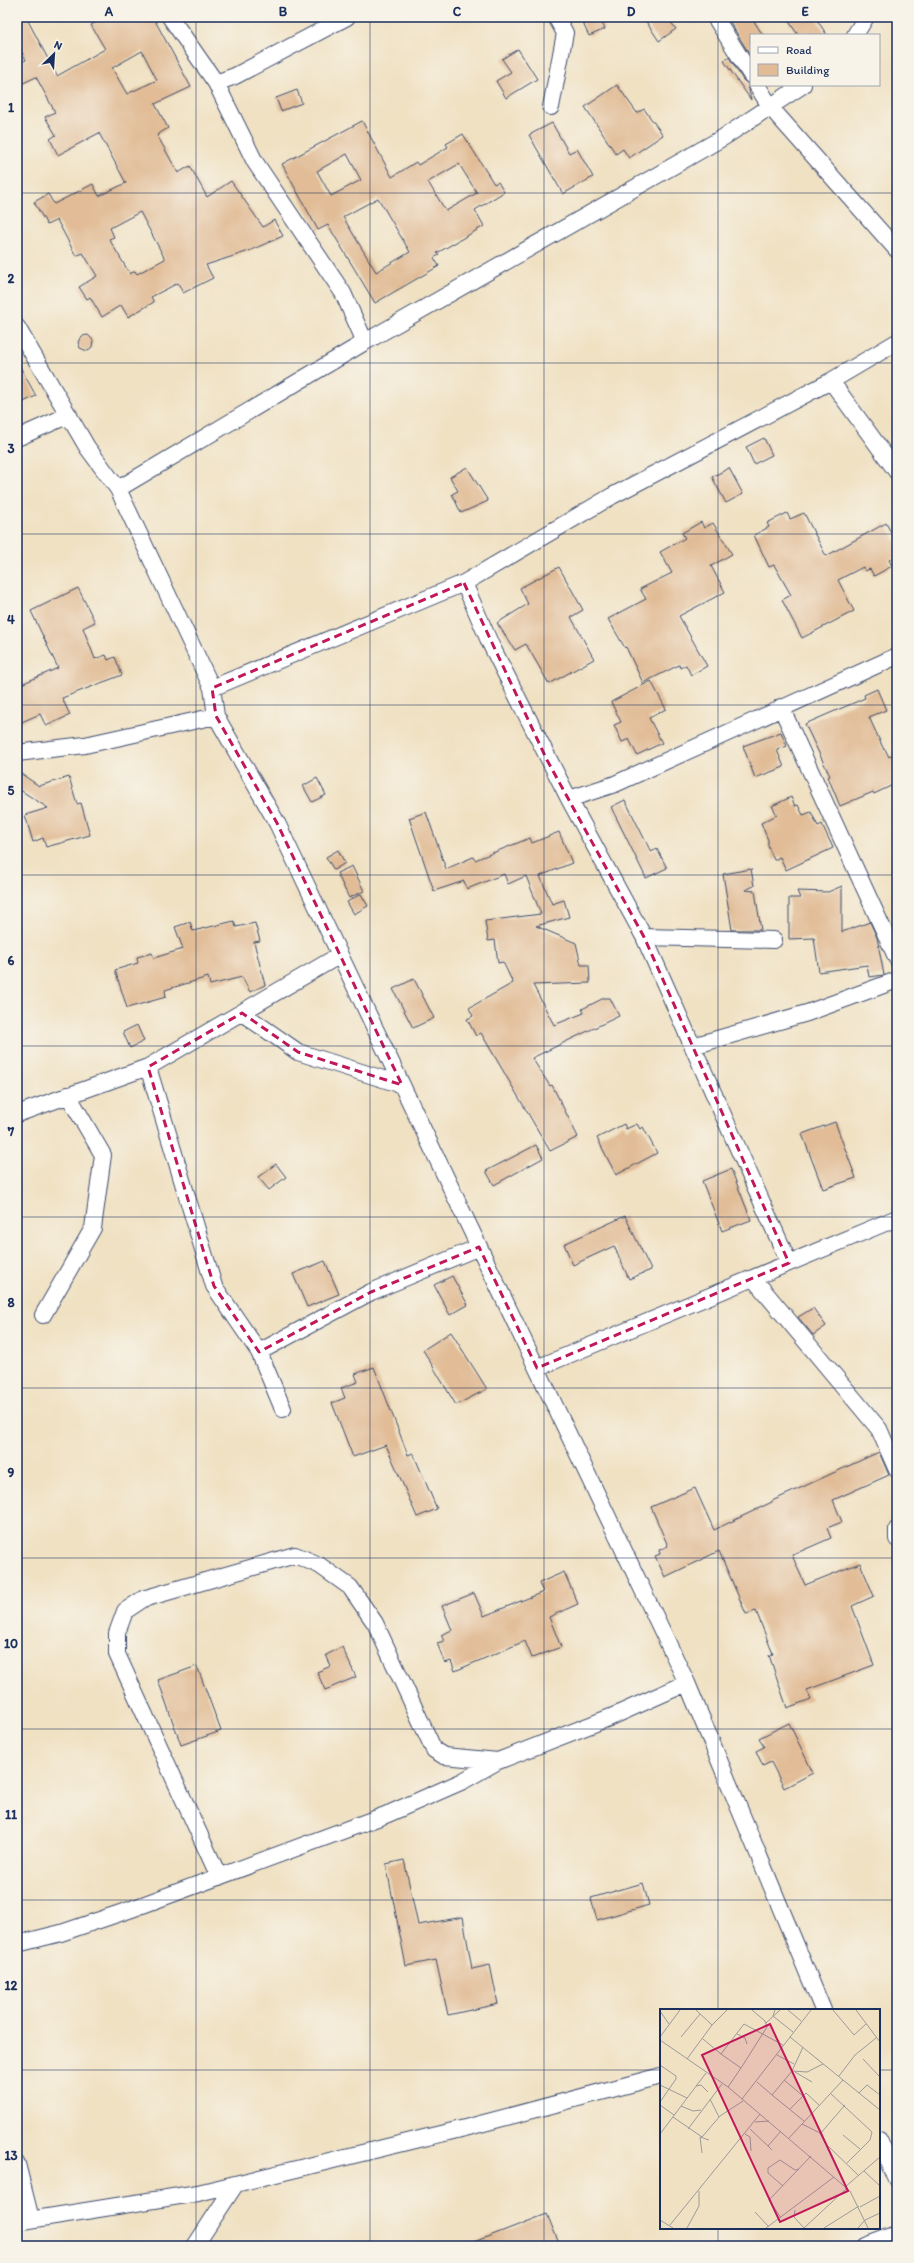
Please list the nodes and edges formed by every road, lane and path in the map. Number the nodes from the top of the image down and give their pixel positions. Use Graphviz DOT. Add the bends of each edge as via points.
graph roads {
  1 [pos="170,17"];
  2 [pos="347,17"];
  3 [pos="556,17"];
  4 [pos="715,17"];
  5 [pos="866,17"];
  6 [pos="856,34"];
  7 [pos="750,73"];
  8 [pos="216,83"];
  9 [pos="758,86"];
  10 [pos="802,86"];
  11 [pos="551,107"];
  12 [pos="771,108"];
  13 [pos="897,250"];
  14 [pos="17,327"];
  15 [pos="365,342"];
  16 [pos="897,342"];
  17 [pos="831,381"];
  18 [pos="69,415"];
  19 [pos="17,438"];
  20 [pos="897,472"];
  21 [pos="118,489"];
  22 [pos="464,583"];
  23 [pos="897,656"];
  24 [pos="212,688"];
  25 [pos="781,707"];
  26 [pos="216,716"];
  27 [pos="17,753"];
  28 [pos="569,799"];
  29 [pos="644,937"];
  30 [pos="774,940"];
  31 [pos="340,955"];
  32 [pos="897,960"];
  33 [pos="897,980"];
  34 [pos="242,1013"];
  35 [pos="693,1046"];
  36 [pos="148,1067"];
  37 [pos="402,1085"];
  38 [pos="68,1095"];
  39 [pos="17,1114"];
  40 [pos="897,1218"];
  41 [pos="479,1247"];
  42 [pos="789,1263"];
  43 [pos="753,1278"];
  44 [pos="42,1315"];
  45 [pos="259,1352"];
  46 [pos="537,1368"];
  47 [pos="283,1409"];
  48 [pos="897,1470"];
  49 [pos="897,1529"];
  50 [pos="897,1539"];
  51 [pos="687,1683"];
  52 [pos="498,1761"];
  53 [pos="219,1877"];
  54 [pos="17,1944"];
  55 [pos="823,2009"];
  56 [pos="660,2076"];
  57 [pos="880,2141"];
  58 [pos="17,2164"];
  59 [pos="897,2180"];
  60 [pos="235,2185"];
  61 [pos="24,2220"];
  62 [pos="897,2234"];
  63 [pos="195,2246"];
  64 [pos="865,2246"];
  1 -- 8 [label="street"];
  2 -- 8 [label="street" via="235,76"];
  3 -- 11 [label="street" via="565,33"];
  4 -- 7 [label="street"];
  5 -- 6 [label="street"];
  8 -- 15 [label="street" via="255,162 343,293"];
  9 -- 12 [label="street"];
  10 -- 12 [label="street"];
  12 -- 13 [label="street"];
  12 -- 15 [label="street"];
  14 -- 18 [label="street"];
  15 -- 21 [label="street"];
  16 -- 17 [label="street"];
  17 -- 20 [label="street"];
  17 -- 22 [label="street" via="612,496"];
  18 -- 19 [label="street"];
  18 -- 21 [label="street" via="87,447"];
  21 -- 24 [label="street"];
  22 -- 24 [label="street"];
  22 -- 28 [label="street" via="490,643 547,760"];
  23 -- 25 [label="street"];
  24 -- 26 [label="street"];
  25 -- 28 [label="street" via="615,784"];
  25 -- 32 [label="street"];
  26 -- 27 [label="street" via="85,745"];
  26 -- 31 [label="street" via="277,823"];
  28 -- 29 [label="street"];
  29 -- 30 [label="street"];
  29 -- 35 [label="street"];
  31 -- 34 [label="street"];
  31 -- 37 [label="street"];
  33 -- 35 [label="street" via="807,1013"];
  34 -- 36 [label="street"];
  34 -- 37 [label="street" via="298,1052"];
  35 -- 42 [label="street"];
  36 -- 38 [label="street"];
  36 -- 45 [label="street" via="214,1286"];
  37 -- 41 [label="street"];
  38 -- 39 [label="street"];
  38 -- 44 [label="street" via="103,1155 93,1228"];
  40 -- 42 [label="street"];
  41 -- 45 [label="street" via="371,1292"];
  41 -- 46 [label="street"];
  42 -- 43 [label="street"];
  43 -- 46 [label="street"];
  43 -- 48 [label="street" via="879,1429"];
  45 -- 47 [label="street"];
  46 -- 51 [label="street"];
  49 -- 50 [label="street"];
  51 -- 52 [label="street" via="611,1718"];
  51 -- 55 [label="street"];
  52 -- 53 [label="street" via="463,1781 388,1814"];
  52 -- 53 [label="street" via="444,1756 434,1750 375,1623 350,1587 320,1565 295,1555 143,1599 125,1611 116,1633 117,1654"];
  53 -- 54 [label="street" via="61,1933"];
  56 -- 60 [label="street"];
  57 -- 59 [label="street"];
  58 -- 61 [label="street"];
  60 -- 61 [label="street"];
  60 -- 63 [label="street"];
  62 -- 64 [label="street"];
}
